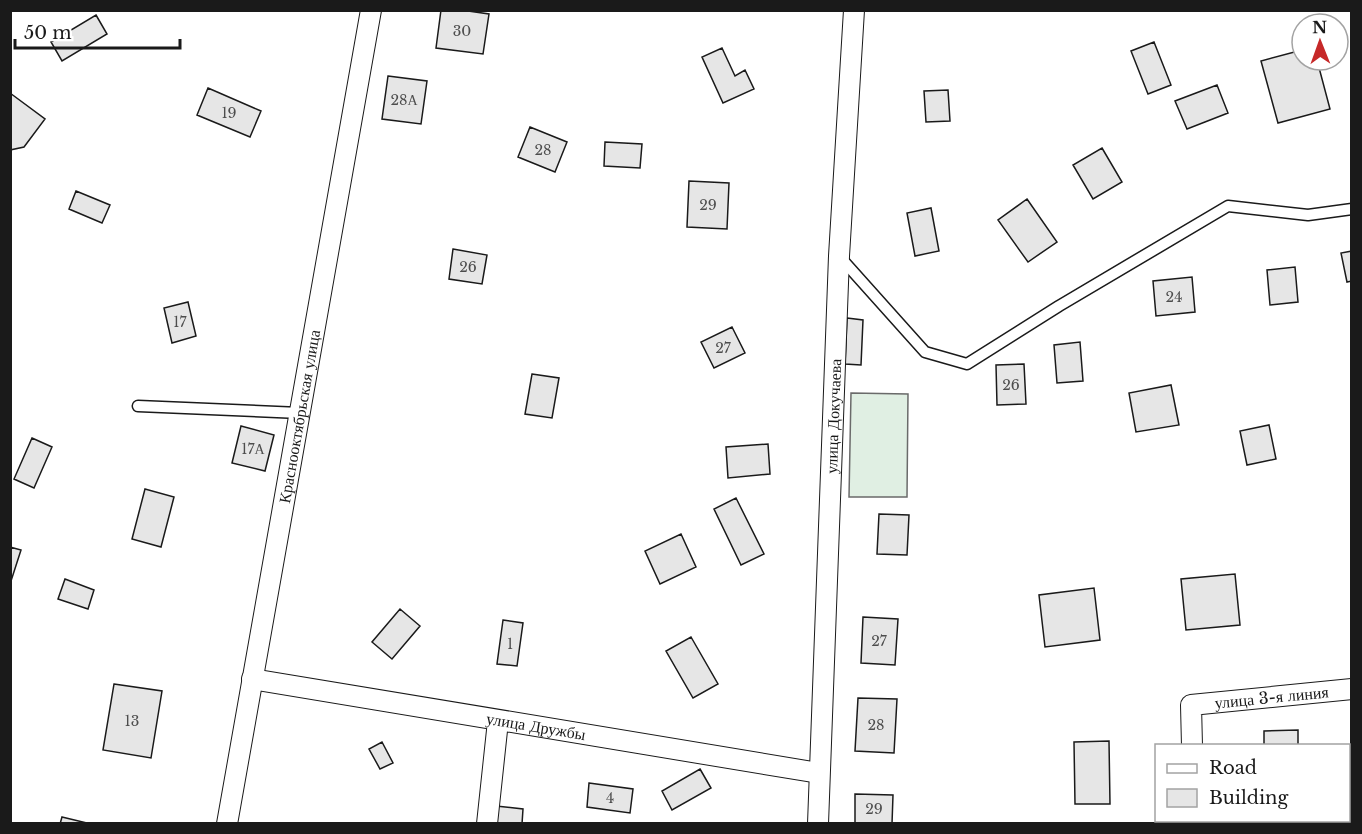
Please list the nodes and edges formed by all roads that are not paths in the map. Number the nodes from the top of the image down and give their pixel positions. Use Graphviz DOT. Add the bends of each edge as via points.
graph roads {
  1 [pos="371,10"];
  2 [pos="854,10"];
  3 [pos="1352,209"];
  4 [pos="839,256"];
  5 [pos="138,406"];
  6 [pos="300,413"];
  7 [pos="252,680"];
  8 [pos="1352,689"];
  9 [pos="498,721"];
  10 [pos="1192,744"];
  11 [pos="819,773"];
  12 [pos="226,824"];
  13 [pos="487,824"];
  14 [pos="818,824"];
  1 -- 6 [label="street, Краснооктябрьская улица"];
  2 -- 4 [label="street, улица Докучаева"];
  3 -- 4 [label="lane" via="1308,215 1228,206 967,364 925,352"];
  4 -- 11 [label="street, улица Докучаева"];
  5 -- 6 [label="lane"];
  6 -- 7 [label="street, Краснооктябрьская улица"];
  7 -- 9 [label="street, улица Дружбы"];
  7 -- 12 [label="street, Краснооктябрьская улица"];
  8 -- 10 [label="street, улица 3-я линия" via="1191,705"];
  9 -- 11 [label="street, улица Дружбы"];
  9 -- 13 [label="street"];
  11 -- 14 [label="street, улица Докучаева"];
}
